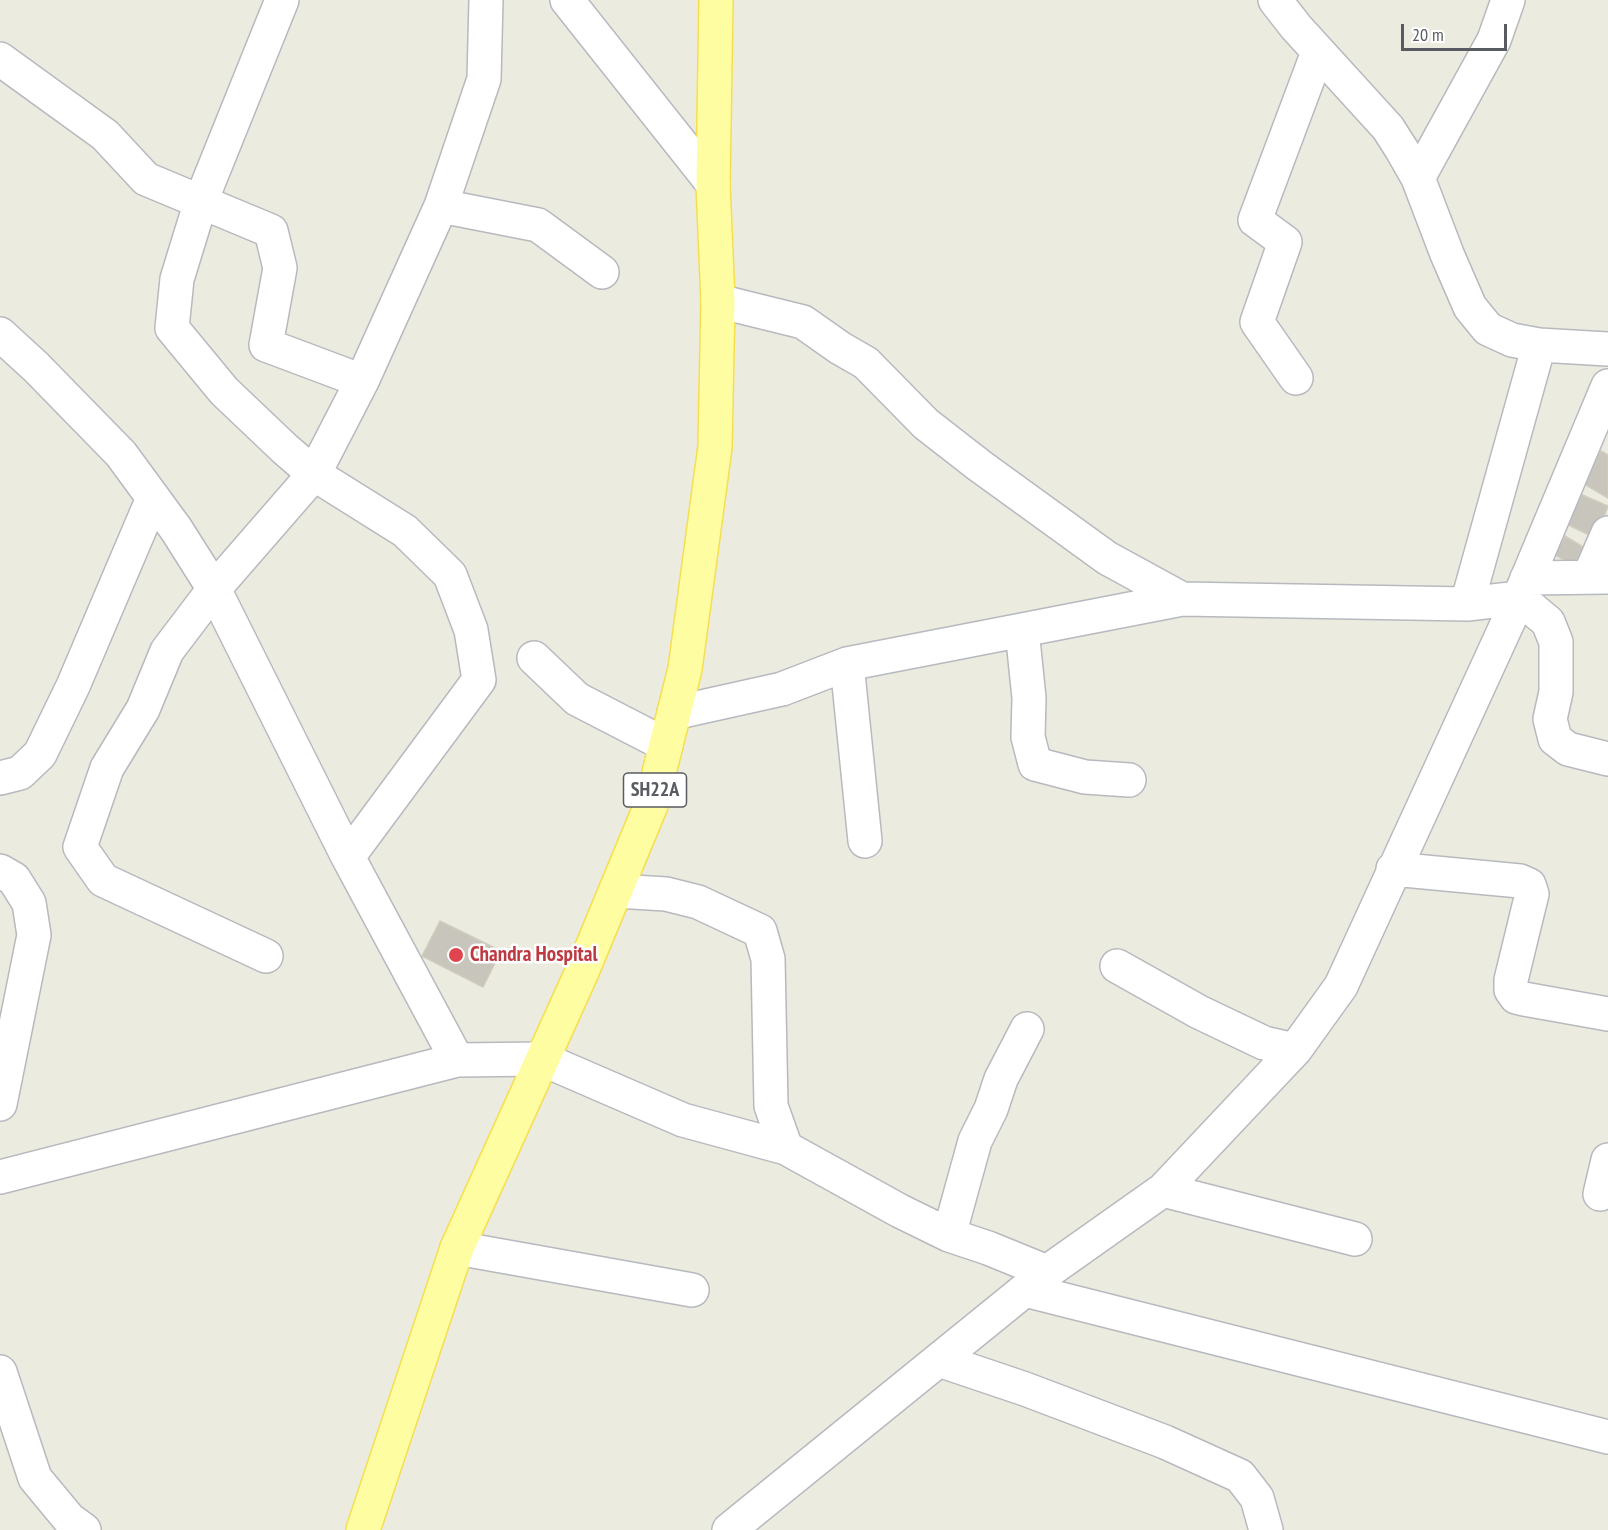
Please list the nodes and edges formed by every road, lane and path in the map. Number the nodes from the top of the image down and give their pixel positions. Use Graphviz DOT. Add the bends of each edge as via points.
graph roads {
  1 [pos="282,0"];
  2 [pos="486,0"];
  3 [pos="567,0"];
  4 [pos="716,0"];
  5 [pos="1275,0"];
  6 [pos="1508,0"];
  7 [pos="1318,52"];
  8 [pos="0,59"];
  9 [pos="1418,178"];
  10 [pos="713,184"];
  11 [pos="201,201"];
  12 [pos="441,206"];
  13 [pos="602,272"];
  14 [pos="718,301"];
  15 [pos="0,334"];
  16 [pos="1539,345"];
  17 [pos="1608,350"];
  18 [pos="1296,378"];
  19 [pos="362,381"];
  20 [pos="1608,386"];
  21 [pos="314,474"];
  22 [pos="153,498"];
  23 [pos="1608,533"];
  24 [pos="1598,577"];
  25 [pos="1523,588"];
  26 [pos="213,589"];
  27 [pos="1182,599"];
  28 [pos="1467,604"];
  29 [pos="1022,630"];
  30 [pos="534,658"];
  31 [pos="847,664"];
  32 [pos="674,713"];
  33 [pos="666,745"];
  34 [pos="1608,759"];
  35 [pos="0,778"];
  36 [pos="1129,780"];
  37 [pos="865,841"];
  38 [pos="348,857"];
  39 [pos="1393,869"];
  40 [pos="0,872"];
  41 [pos="616,891"];
  42 [pos="266,956"];
  43 [pos="1118,966"];
  44 [pos="1608,1014"];
  45 [pos="1027,1029"];
  46 [pos="1295,1050"];
  47 [pos="542,1059"];
  48 [pos="457,1060"];
  49 [pos="0,1104"];
  50 [pos="786,1148"];
  51 [pos="1608,1160"];
  52 [pos="0,1177"];
  53 [pos="1164,1190"];
  54 [pos="1600,1194"];
  55 [pos="949,1235"];
  56 [pos="1355,1239"];
  57 [pos="457,1248"];
  58 [pos="1036,1281"];
  59 [pos="692,1290"];
  60 [pos="939,1360"];
  61 [pos="0,1372"];
  62 [pos="1608,1437"];
  63 [pos="84,1530"];
  64 [pos="363,1530"];
  65 [pos="729,1530"];
  66 [pos="1266,1530"];
  1 -- 11 [label="street"];
  2 -- 12 [label="street" via="484,79"];
  3 -- 10 [label="street"];
  4 -- 10 [label="main road, SH22A"];
  5 -- 7 [label="street"];
  6 -- 9 [label="street" via="1494,40"];
  7 -- 9 [label="street" via="1388,128"];
  7 -- 18 [label="street" via="1255,220 1285,242 1257,322"];
  8 -- 11 [label="street" via="105,135 146,179"];
  9 -- 16 [label="street" via="1470,307 1488,329 1512,340"];
  10 -- 14 [label="main road, SH22A"];
  11 -- 19 [label="street" via="271,231 280,268 266,345"];
  11 -- 21 [label="street" via="177,279 172,328 224,391"];
  12 -- 13 [label="street" via="537,225"];
  12 -- 19 [label="street"];
  14 -- 27 [label="street" via="803,322 866,363 926,424 989,473 1107,558"];
  14 -- 32 [label="main road, SH22A" via="715,447 684,669"];
  15 -- 22 [label="street" via="121,454"];
  16 -- 17 [label="street"];
  16 -- 28 [label="street"];
  19 -- 21 [label="street"];
  20 -- 25 [label="street"];
  21 -- 26 [label="street"];
  21 -- 38 [label="street" via="405,531 450,575 471,630 479,680"];
  22 -- 26 [label="street"];
  22 -- 35 [label="street" via="40,754 20,773"];
  23 -- 24 [label="street"];
  24 -- 25 [label="street"];
  25 -- 28 [label="street"];
  25 -- 34 [label="street" via="1548,622 1556,642 1556,692 1550,719 1555,739 1568,749"];
  25 -- 39 [label="street"];
  26 -- 38 [label="street"];
  26 -- 42 [label="street" via="167,651 143,709 107,768 80,847 103,880"];
  27 -- 28 [label="street"];
  27 -- 29 [label="street"];
  29 -- 31 [label="street"];
  29 -- 36 [label="street" via="1029,698 1028,736 1035,764 1085,777"];
  30 -- 33 [label="street" via="577,699"];
  31 -- 32 [label="street" via="782,688"];
  31 -- 37 [label="street"];
  32 -- 33 [label="main road, SH22A"];
  33 -- 41 [label="main road, SH22A" via="651,805"];
  38 -- 48 [label="street"];
  39 -- 44 [label="street" via="1529,885 1532,894 1511,990 1524,999"];
  39 -- 46 [label="street" via="1341,986"];
  40 -- 49 [label="street" via="14,879 29,903 34,935"];
  41 -- 47 [label="main road, SH22A"];
  41 -- 50 [label="street" via="666,894 698,902 760,931 768,958 771,1106"];
  43 -- 46 [label="street" via="1264,1043"];
  45 -- 55 [label="street" via="975,1141"];
  46 -- 53 [label="street"];
  47 -- 48 [label="street"];
  47 -- 50 [label="street" via="683,1120"];
  47 -- 57 [label="main road, SH22A"];
  48 -- 52 [label="street"];
  50 -- 55 [label="street"];
  51 -- 54 [label="street"];
  53 -- 56 [label="street"];
  53 -- 58 [label="street"];
  55 -- 58 [label="street"];
  57 -- 59 [label="street"];
  57 -- 64 [label="main road, SH22A"];
  58 -- 60 [label="street"];
  58 -- 62 [label="street"];
  60 -- 65 [label="street"];
  60 -- 66 [label="street" via="1165,1442 1240,1476 1257,1498"];
  61 -- 63 [label="street" via="35,1478 69,1519"];
}
